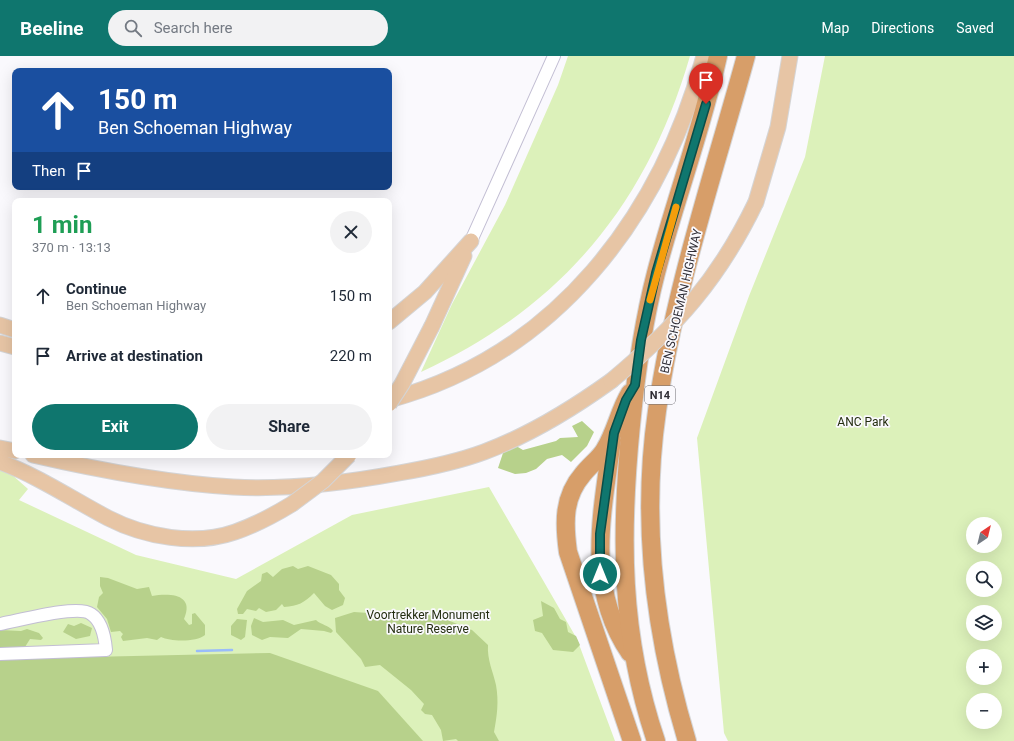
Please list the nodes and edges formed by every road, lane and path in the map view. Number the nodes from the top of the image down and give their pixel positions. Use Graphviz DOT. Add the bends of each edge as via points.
graph roads {
  1 [pos="554,56"];
  2 [pos="704,56"];
  3 [pos="718,56"];
  4 [pos="746,56"];
  5 [pos="790,56"];
  6 [pos="471,241"];
  7 [pos="0,316"];
  8 [pos="12,320"];
  9 [pos="392,320"];
  10 [pos="0,325"];
  11 [pos="12,329"];
  12 [pos="0,343"];
  13 [pos="12,346"];
  14 [pos="635,385"];
  15 [pos="392,399"];
  16 [pos="392,399"];
  17 [pos="614,433"];
  18 [pos="0,448"];
  19 [pos="12,450"];
  20 [pos="49,458"];
  21 [pos="346,458"];
  22 [pos="0,462"];
  23 [pos="0,624"];
  24 [pos="0,654"];
  25 [pos="633,657"];
  26 [pos="632,741"];
  27 [pos="656,741"];
  28 [pos="687,741"];
  1 -- 6 [label="street"];
  2 -- 16 [label="main road" via="695,88 664,162 632,221 597,268 568,298 535,326 496,353 458,375 413,394"];
  3 -- 14 [label="highway, N14" via="711,89 656,273 641,340"];
  4 -- 28 [label="highway, BEN SCHOEMAN HIGHWAY / N14" via="685,275 668,344 657,412 651,508 656,600 664,655"];
  5 -- 20 [label="main road, bridge" via="778,127 756,202 740,236 695,301 659,339 611,382 577,406 532,431 484,452 429,468 374,478 302,486 234,487 171,481"];
  6 -- 9 [label="main road" via="426,292"];
  6 -- 15 [label="main road, bridge" via="432,326"];
  7 -- 8 [label="main road"];
  10 -- 11 [label="main road"];
  12 -- 13 [label="main road"];
  14 -- 17 [label="highway" via="623,405"];
  14 -- 25 [label="highway, N14" via="627,460 624,551"];
  17 -- 25 [label="highway" via="600,534 600,574 612,618 620,638"];
  17 -- 26 [label="highway" via="604,450 578,480 566,510 564,524 570,558"];
  18 -- 19 [label="main road"];
  21 -- 22 [label="main road, bridge" via="323,481 269,518 234,533 200,539 167,537 139,531 109,519 41,480"];
  23 -- 24 [label="street" via="62,612 87,611 100,623 106,650"];
  25 -- 27 [label="highway, N14"];
}
